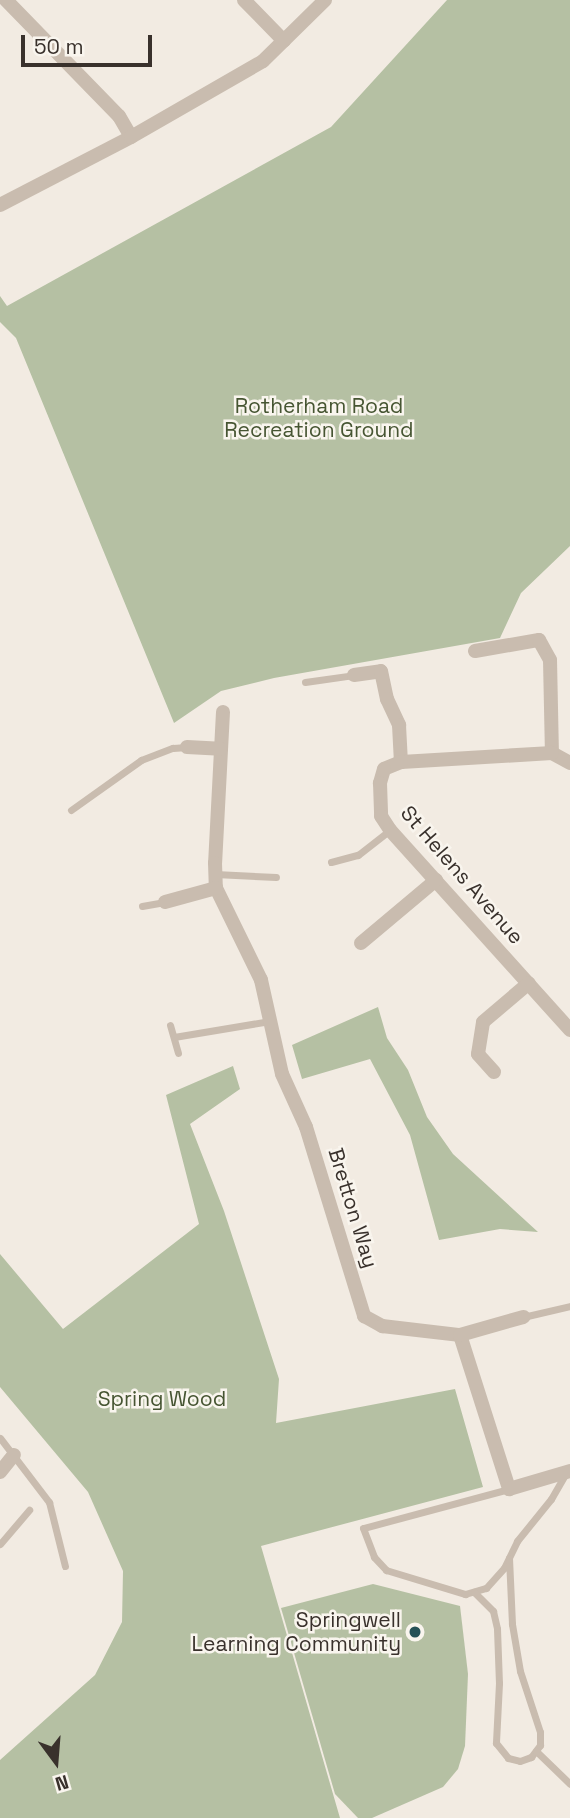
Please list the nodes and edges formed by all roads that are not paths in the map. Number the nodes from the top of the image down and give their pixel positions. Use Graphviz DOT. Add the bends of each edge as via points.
graph roads {
  1 [pos="6,0"];
  2 [pos="244,0"];
  3 [pos="325,0"];
  4 [pos="284,41"];
  5 [pos="131,137"];
  6 [pos="0,205"];
  7 [pos="475,651"];
  8 [pos="354,675"];
  9 [pos="305,682"];
  10 [pos="222,712"];
  11 [pos="187,747"];
  12 [pos="220,749"];
  13 [pos="552,753"];
  14 [pos="401,762"];
  15 [pos="570,763"];
  16 [pos="71,810"];
  17 [pos="390,830"];
  18 [pos="331,862"];
  19 [pos="276,877"];
  20 [pos="436,880"];
  21 [pos="216,881"];
  22 [pos="165,902"];
  23 [pos="142,906"];
  24 [pos="361,943"];
  25 [pos="529,983"];
  26 [pos="270,1021"];
  27 [pos="170,1025"];
  28 [pos="570,1030"];
  29 [pos="174,1037"];
  30 [pos="178,1053"];
  31 [pos="494,1072"];
  32 [pos="570,1306"];
  33 [pos="523,1317"];
  34 [pos="460,1335"];
  35 [pos="0,1438"];
  36 [pos="14,1455"];
  37 [pos="0,1472"];
  38 [pos="568,1472"];
  39 [pos="509,1489"];
  40 [pos="29,1510"];
  41 [pos="0,1544"];
  42 [pos="509,1557"];
  43 [pos="65,1566"];
  44 [pos="474,1592"];
  45 [pos="536,1751"];
  46 [pos="570,1784"];
  1 -- 5 [label="street" via="119,116"];
  2 -- 4 [label="street"];
  3 -- 4 [label="street"];
  4 -- 5 [label="street" via="262,61"];
  5 -- 6 [label="street"];
  7 -- 13 [label="street" via="539,640 550,660"];
  8 -- 9 [label="lane"];
  8 -- 14 [label="street" via="381,671 399,725"];
  10 -- 12 [label="street, Bretton Way"];
  11 -- 12 [label="street"];
  11 -- 16 [label="lane" via="141,760"];
  12 -- 21 [label="street, Bretton Way"];
  13 -- 14 [label="street"];
  13 -- 15 [label="street"];
  14 -- 17 [label="street, St Helens Avenue" via="384,769 380,783 381,816"];
  17 -- 18 [label="lane" via="358,855"];
  17 -- 20 [label="street, St Helens Avenue"];
  19 -- 21 [label="lane"];
  20 -- 24 [label="street"];
  20 -- 25 [label="street, St Helens Avenue"];
  21 -- 22 [label="street"];
  21 -- 26 [label="street, Bretton Way" via="261,980"];
  22 -- 23 [label="lane"];
  25 -- 28 [label="street, St Helens Avenue"];
  25 -- 31 [label="street" via="483,1022 478,1054"];
  26 -- 29 [label="lane"];
  26 -- 34 [label="street, Bretton Way" via="282,1074 306,1127 365,1315 382,1326"];
  27 -- 29 [label="lane"];
  29 -- 30 [label="lane"];
  32 -- 33 [label="lane, Bretton Way"];
  33 -- 34 [label="street, Bretton Way"];
  34 -- 39 [label="street"];
  35 -- 36 [label="lane"];
  36 -- 37 [label="street"];
  36 -- 43 [label="lane" via="49,1503"];
  38 -- 39 [label="street"];
  38 -- 42 [label="lane"];
  39 -- 44 [label="lane" via="363,1528 373,1557 386,1570 465,1594"];
  40 -- 41 [label="lane"];
  42 -- 44 [label="lane" via="486,1588"];
  42 -- 45 [label="lane" via="520,1671 540,1732"];
  44 -- 45 [label="lane" via="493,1611 497,1629 496,1743 508,1758 520,1760"];
  45 -- 46 [label="lane"];
}
